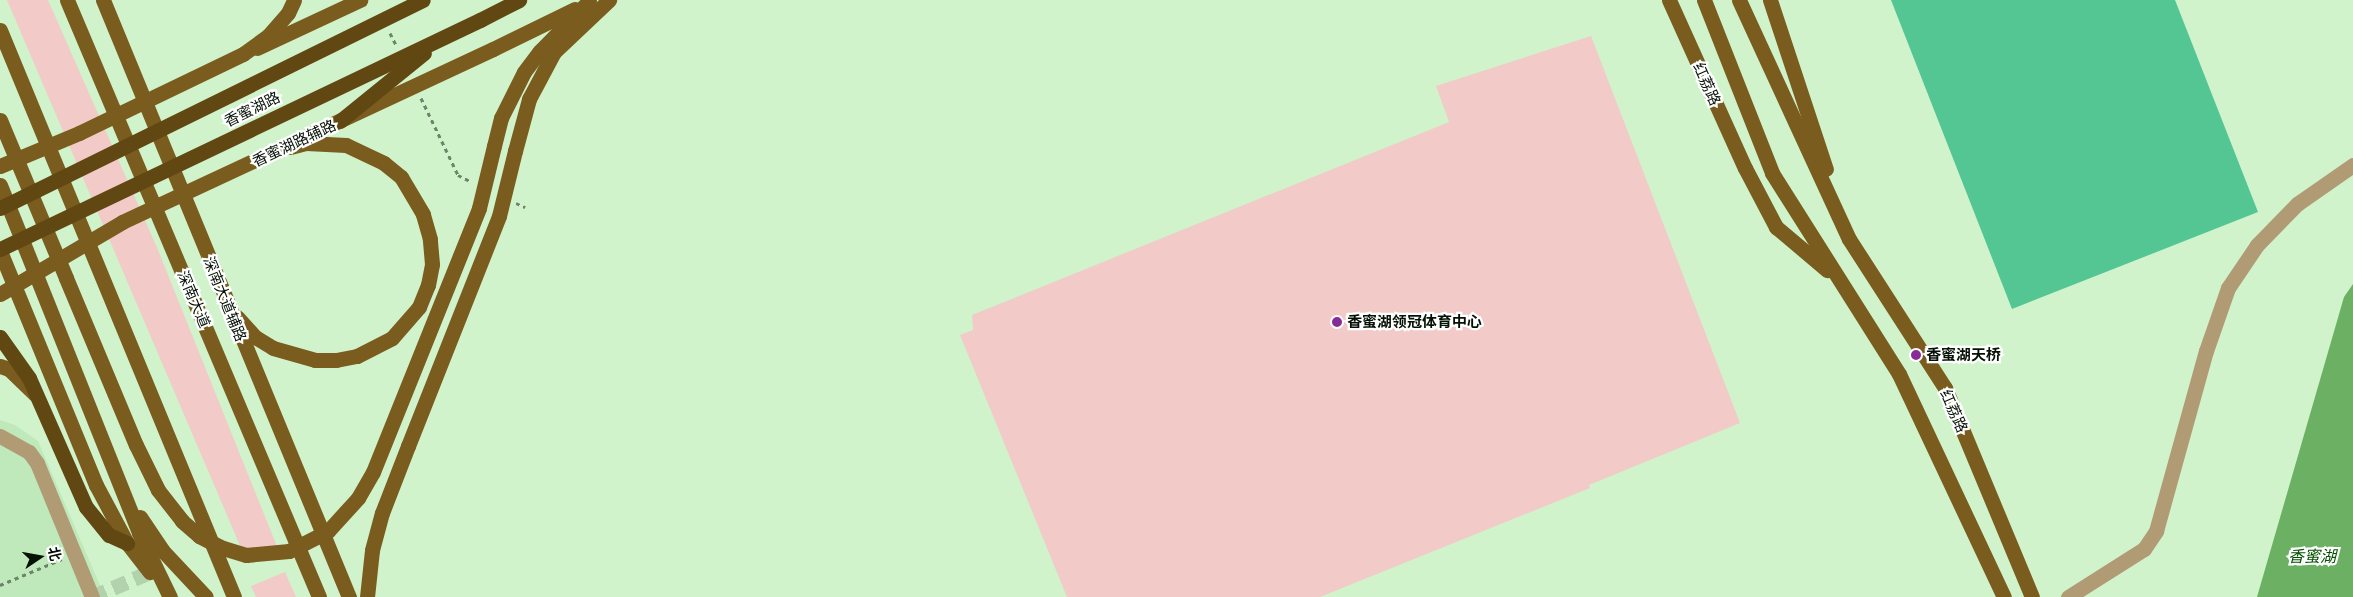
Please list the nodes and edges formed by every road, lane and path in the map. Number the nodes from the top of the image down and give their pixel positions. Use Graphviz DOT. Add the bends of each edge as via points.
graph roads {
  1 [pos="67,0"];
  2 [pos="103,0"];
  3 [pos="294,0"];
  4 [pos="360,0"];
  5 [pos="423,0"];
  6 [pos="520,0"];
  7 [pos="610,0"];
  8 [pos="1669,0"];
  9 [pos="1704,0"];
  10 [pos="1739,0"];
  11 [pos="1770,0"];
  12 [pos="591,1"];
  13 [pos="387,26"];
  14 [pos="0,30"];
  15 [pos="443,37"];
  16 [pos="399,52"];
  17 [pos="243,54"];
  18 [pos="420,96"];
  19 [pos="0,120"];
  20 [pos="340,121"];
  21 [pos="284,148"];
  22 [pos="2353,165"];
  23 [pos="0,166"];
  24 [pos="475,183"];
  25 [pos="0,185"];
  26 [pos="508,199"];
  27 [pos="525,207"];
  28 [pos="0,208"];
  29 [pos="1849,239"];
  30 [pos="0,250"];
  31 [pos="1839,281"];
  32 [pos="0,294"];
  33 [pos="227,302"];
  34 [pos="0,336"];
  35 [pos="0,366"];
  36 [pos="40,399"];
  37 [pos="0,436"];
  38 [pos="117,473"];
  39 [pos="127,544"];
  40 [pos="74,554"];
  41 [pos="0,586"];
  42 [pos="92,597"];
  43 [pos="170,597"];
  44 [pos="206,597"];
  45 [pos="234,597"];
  46 [pos="319,597"];
  47 [pos="349,597"];
  48 [pos="367,597"];
  49 [pos="2004,597"];
  50 [pos="2032,597"];
  51 [pos="2068,597"];
  1 -- 46 [label="main road, 深南大道"];
  2 -- 33 [label="main road, 深南大道辅路"];
  3 -- 17 [label="main road, bridge" via="288,13 268,36"];
  4 -- 17 [label="main road, bridge"];
  5 -- 28 [label="highway, 香蜜湖路, bridge"];
  6 -- 15 [label="highway, 香蜜湖路, bridge"];
  7 -- 48 [label="main road, bridge" via="554,52 529,98 499,216 382,514 372,550"];
  8 -- 31 [label="main road, 红荔路" via="1745,168 1776,227"];
  9 -- 31 [label="main road, 红荔路" via="1772,173"];
  10 -- 29 [label="main road, 红荔路"];
  11 -- 29 [label="main road, 红荔路"];
  12 -- 19 [label="main road, bridge" via="540,51 507,104 479,208 373,472 358,498 333,527 289,551 246,555 199,536 182,521 158,490 136,445"];
  12 -- 20 [label="main road, 香蜜湖路辅路, bridge"];
  13 -- 16 [label="path"];
  14 -- 45 [label="main road"];
  15 -- 20 [label="highway, bridge"];
  15 -- 30 [label="highway, 香蜜湖路, bridge"];
  17 -- 23 [label="main road, bridge" via="79,133"];
  18 -- 24 [label="path" via="458,175"];
  20 -- 21 [label="main road, 香蜜湖路辅路, bridge"];
  21 -- 32 [label="main road, 香蜜湖路辅路, bridge" via="122,222"];
  21 -- 33 [label="main road" via="306,143 346,145 384,162 401,177 423,214 430,239 432,264 428,285 419,307 406,325 375,348 336,360 315,360 273,348 248,330"];
  22 -- 51 [label="street" via="2297,204 2257,246 2228,288 2206,351 2152,537 2144,549 2125,563"];
  25 -- 38 [label="main road"];
  26 -- 27 [label="path"];
  29 -- 50 [label="main road, 红荔路" via="1945,388"];
  30 -- 39 [label="main road" via="96,485"];
  31 -- 49 [label="main road, 红荔路" via="1899,374"];
  33 -- 47 [label="main road, 深南大道辅路"];
  34 -- 36 [label="highway" via="17,358"];
  35 -- 36 [label="main road" via="9,369"];
  36 -- 39 [label="highway" via="86,508 109,535"];
  37 -- 40 [label="street" via="28,452 37,463"];
  38 -- 43 [label="main road" via="151,560"];
  38 -- 44 [label="main road" via="130,501 162,550"];
  39 -- 43 [label="main road"];
  40 -- 41 [label="path"];
  40 -- 42 [label="street"];
}
